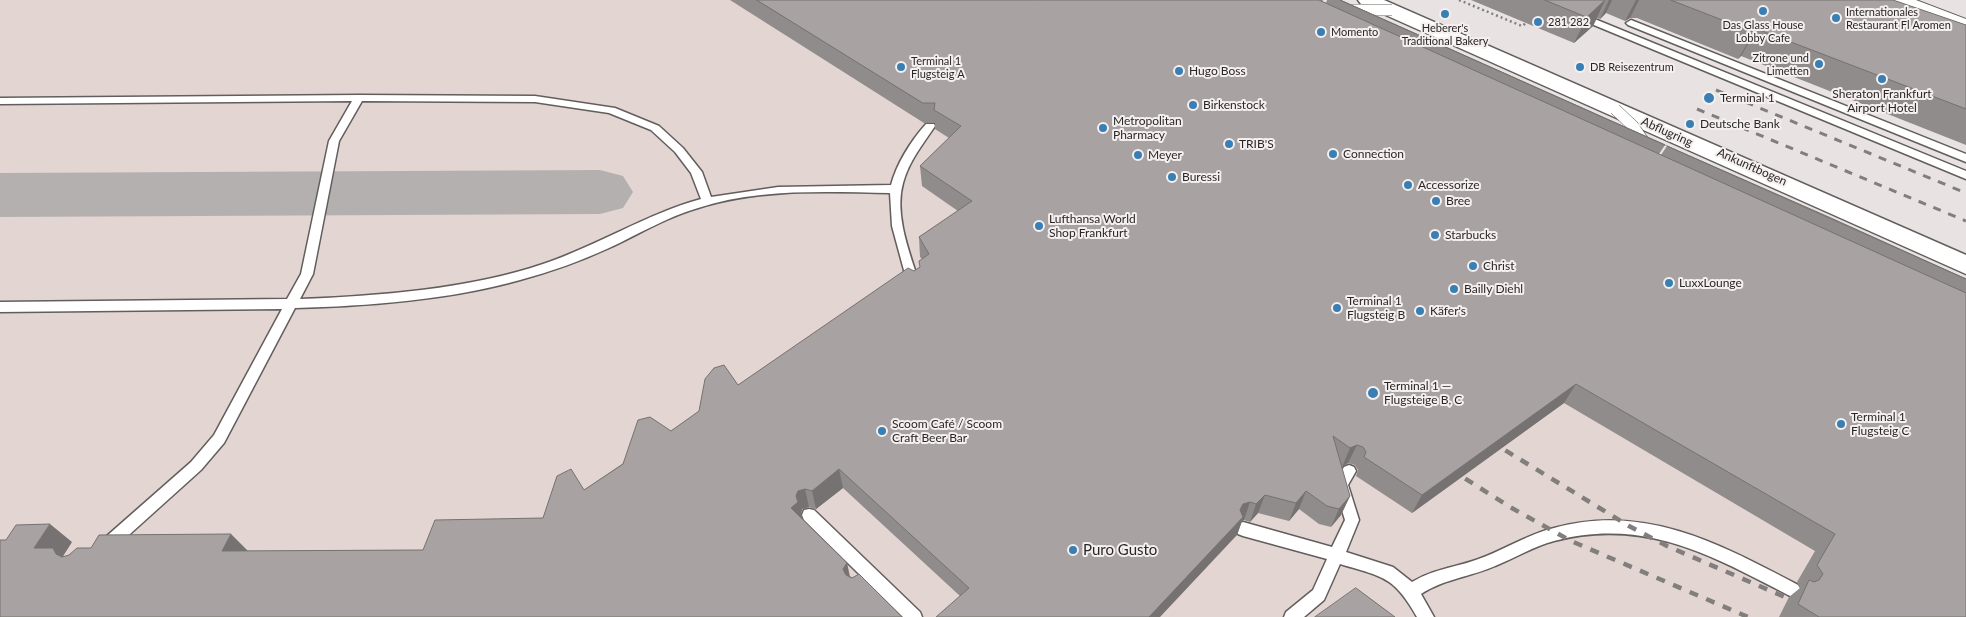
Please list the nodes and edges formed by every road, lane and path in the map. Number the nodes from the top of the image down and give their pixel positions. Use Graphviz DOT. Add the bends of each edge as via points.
graph roads {
  1 [pos="1459,0"];
  2 [pos="1940,0"];
  3 [pos="1373,2"];
  4 [pos="1890,4"];
  5 [pos="1966,10"];
  6 [pos="1575,14"];
  7 [pos="1357,22"];
  8 [pos="1526,23"];
  9 [pos="1631,23"];
  10 [pos="1966,26"];
  11 [pos="1966,40"];
  12 [pos="359,98"];
  13 [pos="0,101"];
  14 [pos="1615,109"];
  15 [pos="930,126"];
  16 [pos="1632,147"];
  17 [pos="1966,158"];
  18 [pos="1966,175"];
  19 [pos="896,189"];
  20 [pos="707,201"];
  21 [pos="1966,262"];
  22 [pos="1966,266"];
  23 [pos="914,285"];
  24 [pos="291,304"];
  25 [pos="0,307"];
  26 [pos="1349,471"];
  27 [pos="809,515"];
  28 [pos="1243,529"];
  29 [pos="98,554"];
  30 [pos="1337,556"];
  31 [pos="869,574"];
  32 [pos="856,586"];
  33 [pos="1793,590"];
  34 [pos="1411,591"];
  35 [pos="914,617"];
  36 [pos="1292,617"];
  37 [pos="1426,617"];
  1 -- 8 [label="path" via="1522,26"];
  2 -- 5 [label="street"];
  3 -- 7 [label="lane, bridge" via="1334,10"];
  3 -- 14 [label="street, Abflugring"];
  3 -- 21 [label="street, Ankunftbogen"];
  4 -- 10 [label="street"];
  4 -- 11 [label="street"];
  6 -- 18 [label="lane"];
  9 -- 17 [label="lane"];
  12 -- 13 [label="lane"];
  12 -- 20 [label="lane" via="535,99 612,110 655,128 679,150 696,172"];
  12 -- 24 [label="lane" via="334,141 307,274"];
  14 -- 16 [label="lane, bridge" via="1633,126 1650,154"];
  14 -- 22 [label="street, Abflugring"];
  15 -- 19 [label="lane" via="908,157"];
  19 -- 20 [label="lane" via="798,188"];
  19 -- 23 [label="lane" via="898,222"];
  20 -- 24 [label="lane" via="574,257 492,282 416,295"];
  24 -- 25 [label="lane"];
  24 -- 29 [label="lane" via="218,439 196,466"];
  26 -- 30 [label="lane" via="1341,484 1352,520"];
  27 -- 31 [label="lane"];
  28 -- 30 [label="lane"];
  30 -- 34 [label="lane" via="1388,572"];
  30 -- 36 [label="lane" via="1319,595"];
  31 -- 32 [label="lane"];
  31 -- 35 [label="lane"];
  33 -- 34 [label="lane" via="1691,540 1640,526 1622,526 1576,528 1554,534 1476,568 1433,578"];
  34 -- 37 [label="lane"];
}
